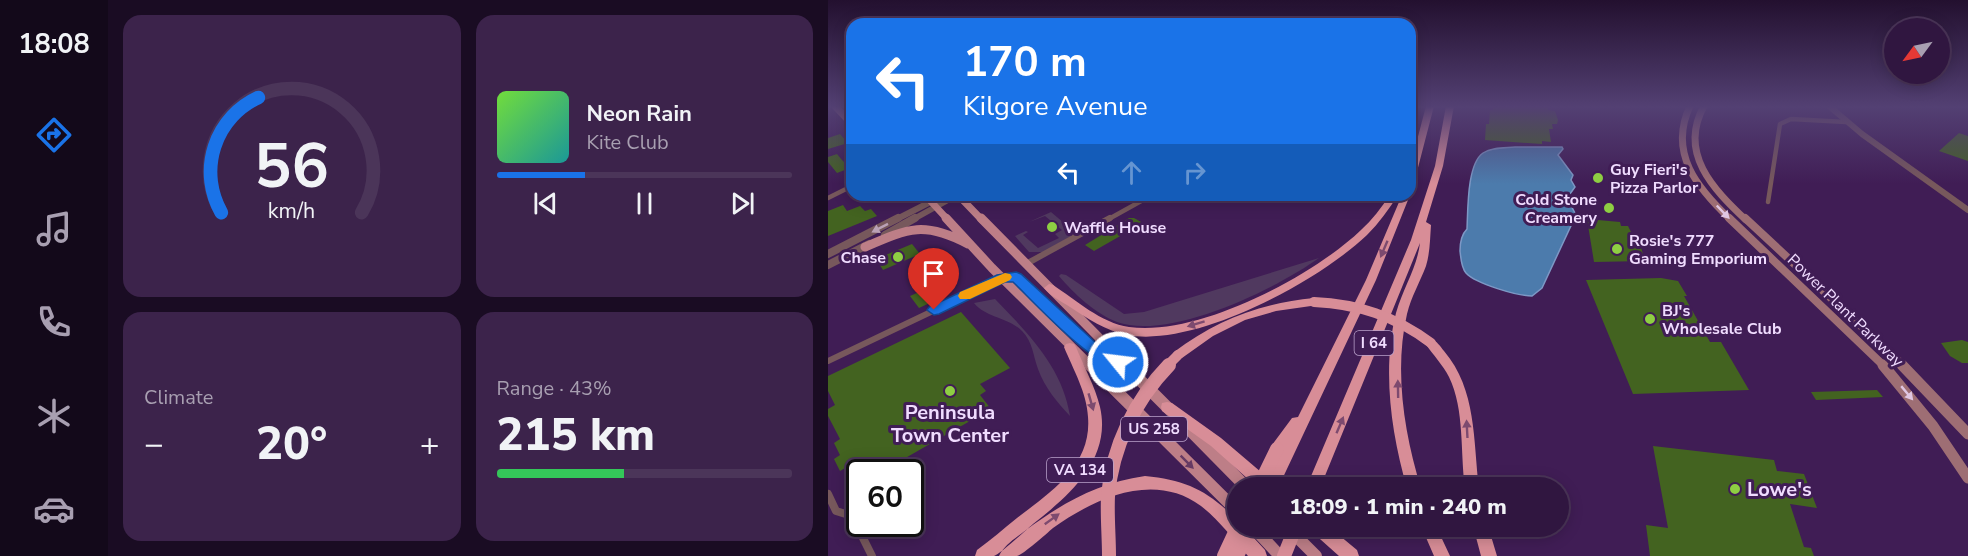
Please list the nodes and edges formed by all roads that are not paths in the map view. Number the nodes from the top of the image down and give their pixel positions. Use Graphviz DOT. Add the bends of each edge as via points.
graph roads {
  1 [pos="1446,132"];
  2 [pos="1681,132"];
  3 [pos="1694,132"];
  4 [pos="1779,132"];
  5 [pos="1860,132"];
  6 [pos="1425,133"];
  7 [pos="1416,150"];
  8 [pos="1416,163"];
  9 [pos="846,189"];
  10 [pos="828,198"];
  11 [pos="931,201"];
  12 [pos="963,201"];
  13 [pos="1141,201"];
  14 [pos="1389,201"];
  15 [pos="1404,201"];
  16 [pos="1768,202"];
  17 [pos="1428,206"];
  18 [pos="1967,208"];
  19 [pos="973,246"];
  20 [pos="865,247"];
  21 [pos="828,254"];
  22 [pos="1026,264"];
  23 [pos="828,265"];
  24 [pos="1002,278"];
  25 [pos="1049,288"];
  26 [pos="1070,348"];
  27 [pos="828,361"];
  28 [pos="1132,371"];
  29 [pos="1167,407"];
  30 [pos="1968,434"];
  31 [pos="1281,452"];
  32 [pos="1236,477"];
  33 [pos="1257,477"];
  34 [pos="1265,477"];
  35 [pos="1273,477"];
  36 [pos="1318,477"];
  37 [pos="1410,477"];
  38 [pos="1471,477"];
  39 [pos="1968,478"];
  40 [pos="828,494"];
  41 [pos="1227,501"];
  42 [pos="1234,537"];
  43 [pos="1246,537"];
  44 [pos="1262,537"];
  45 [pos="1291,537"];
  46 [pos="1297,537"];
  47 [pos="1329,537"];
  48 [pos="1433,537"];
  49 [pos="1483,537"];
  50 [pos="872,556"];
  51 [pos="983,556"];
  52 [pos="1007,556"];
  53 [pos="1109,556"];
  54 [pos="1224,556"];
  55 [pos="1237,556"];
  56 [pos="1259,556"];
  57 [pos="1282,556"];
  58 [pos="1316,556"];
  59 [pos="1351,556"];
  60 [pos="1442,556"];
  61 [pos="1489,556"];
  1 -- 17 [label="highway, I 64"];
  2 -- 39 [label="main road, Power Plant Parkway, one-way" via="1680,144 1686,161 1702,189 1889,371"];
  3 -- 30 [label="main road, Power Plant Parkway" via="1693,144 1699,162 1716,189 1909,371"];
  4 -- 16 [label="street"];
  5 -- 18 [label="street"];
  6 -- 7 [label="highway"];
  6 -- 8 [label="highway"];
  9 -- 10 [label="street"];
  11 -- 19 [label="main road, US 258"];
  11 -- 20 [label="street"];
  11 -- 21 [label="street, one-way"];
  12 -- 22 [label="main road, US 258"];
  13 -- 22 [label="street"];
  14 -- 25 [label="highway, one-way" via="1361,235 1323,264 1261,298 1191,326 1156,333 1121,330"];
  15 -- 31 [label="highway, I 64, one-way" via="1371,280 1310,405"];
  36 -- 17 [label="highway, I 64, one-way"];
  37 -- 17 [label="highway, one-way" via="1398,414 1398,333 1423,258"];
  19 -- 20 [label="main road" via="944,232 927,229 904,232"];
  19 -- 24 [label="main road, US 258"];
  20 -- 23 [label="street"];
  22 -- 25 [label="main road, US 258"];
  24 -- 26 [label="main road, US 258"];
  24 -- 27 [label="street"];
  24 -- 28 [label="main road" via="1019,278 1090,347"];
  25 -- 28 [label="main road, US 258"];
  26 -- 41 [label="main road, US 258, one-way"];
  26 -- 51 [label="highway, VA 134, one-way" via="1094,408 1091,450 1069,485"];
  28 -- 29 [label="main road, US 258"];
  29 -- 32 [label="main road, US 258"];
  29 -- 33 [label="highway"];
  31 -- 34 [label="highway, bridge"];
  31 -- 35 [label="highway, I 64"];
  38 -- 53 [label="highway, one-way, bridge" via="1462,392 1431,343 1407,325 1378,312 1345,304 1276,306 1240,317 1203,336 1178,355 1137,406 1116,453 1109,488"];
  40 -- 50 [label="street" via="836,511 852,516"];
  42 -- 54 [label="highway, bridge"];
  43 -- 55 [label="highway, bridge"];
  44 -- 57 [label="main road"];
  45 -- 57 [label="highway, bridge"];
  46 -- 58 [label="main road"];
  47 -- 59 [label="highway"];
  48 -- 60 [label="highway"];
  49 -- 61 [label="highway"];
  52 -- 56 [label="highway, one-way" via="1076,504 1112,489 1148,484 1185,489 1197,495"];
}
